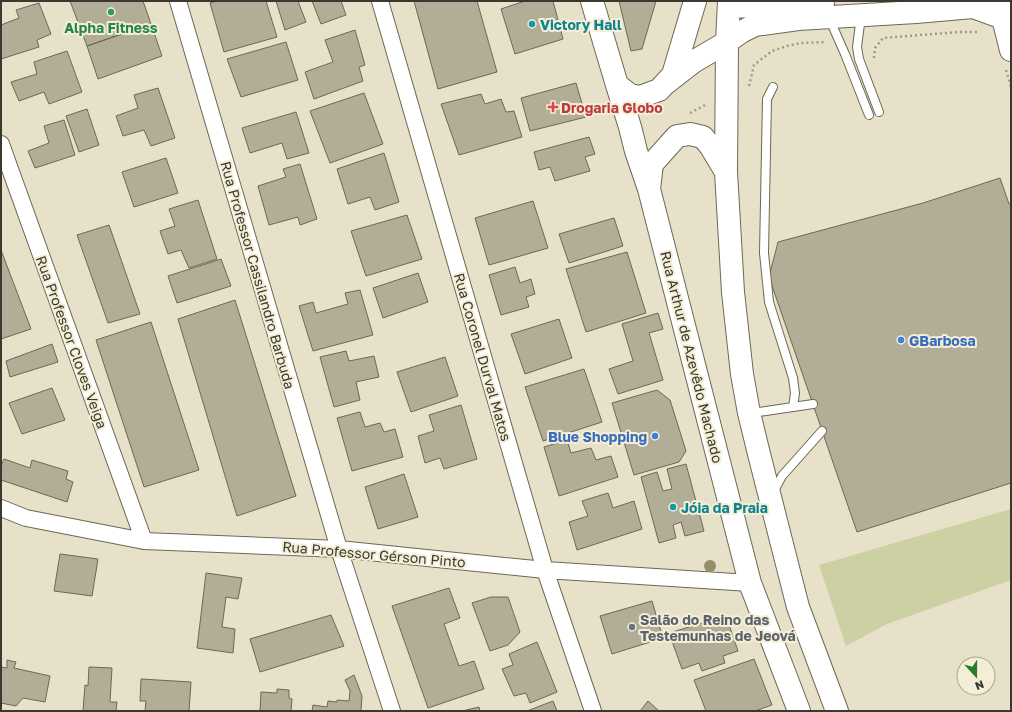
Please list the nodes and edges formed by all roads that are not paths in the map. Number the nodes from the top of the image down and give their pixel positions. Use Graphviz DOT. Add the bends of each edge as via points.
graph roads {
  1 [pos="178,1"];
  2 [pos="380,1"];
  3 [pos="592,1"];
  4 [pos="694,1"];
  5 [pos="729,4"];
  6 [pos="857,8"];
  7 [pos="1002,9"];
  8 [pos="829,17"];
  9 [pos="727,42"];
  10 [pos="1008,60"];
  11 [pos="666,82"];
  12 [pos="616,85"];
  13 [pos="773,87"];
  14 [pos="879,112"];
  15 [pos="869,115"];
  16 [pos="1,144"];
  17 [pos="726,172"];
  18 [pos="649,189"];
  19 [pos="813,404"];
  20 [pos="793,407"];
  21 [pos="749,413"];
  22 [pos="822,431"];
  23 [pos="770,500"];
  24 [pos="1,508"];
  25 [pos="144,540"];
  26 [pos="338,549"];
  27 [pos="545,570"];
  28 [pos="750,583"];
  29 [pos="392,711"];
  30 [pos="593,711"];
  31 [pos="799,711"];
  32 [pos="838,711"];
  1 -- 26 [label="street, Rua Professor Cassilandro Barbuda"];
  2 -- 27 [label="street, Rua Coronel Durval Matos"];
  3 -- 12 [label="street, Rua Arthur de Azevêdo Machado"];
  4 -- 11 [label="street" via="673,75"];
  5 -- 6 [label="street"];
  5 -- 9 [label="street"];
  6 -- 7 [label="street" via="916,12 973,7"];
  6 -- 8 [label="street"];
  6 -- 14 [label="lane" via="859,59"];
  7 -- 10 [label="street"];
  8 -- 9 [label="street" via="755,25"];
  8 -- 15 [label="lane"];
  9 -- 11 [label="street"];
  9 -- 17 [label="street"];
  11 -- 12 [label="street" via="659,90 640,97"];
  12 -- 18 [label="street, Rua Arthur de Azevêdo Machado"];
  13 -- 20 [label="lane" via="767,99 764,253 769,302 793,378"];
  16 -- 25 [label="street, Rua Professor Cloves Veiga"];
  17 -- 18 [label="street" via="703,137 690,134 677,136 652,164"];
  17 -- 21 [label="street" via="733,292"];
  18 -- 28 [label="street, Rua Arthur de Azevêdo Machado"];
  19 -- 20 [label="lane"];
  20 -- 21 [label="lane"];
  21 -- 23 [label="street"];
  22 -- 23 [label="lane" via="782,476"];
  23 -- 32 [label="street" via="798,607"];
  24 -- 25 [label="street, Rua Professor Gérson Pinto" via="26,518"];
  25 -- 26 [label="street, Rua Professor Gérson Pinto"];
  26 -- 27 [label="street, Rua Professor Gérson Pinto"];
  26 -- 29 [label="street, Rua Professor Cassilandro Barbuda"];
  27 -- 28 [label="street, Rua Professor Gérson Pinto"];
  27 -- 30 [label="street, Rua Coronel Durval Matos"];
  28 -- 31 [label="street, Rua Arthur de Azevêdo Machado"];
}
